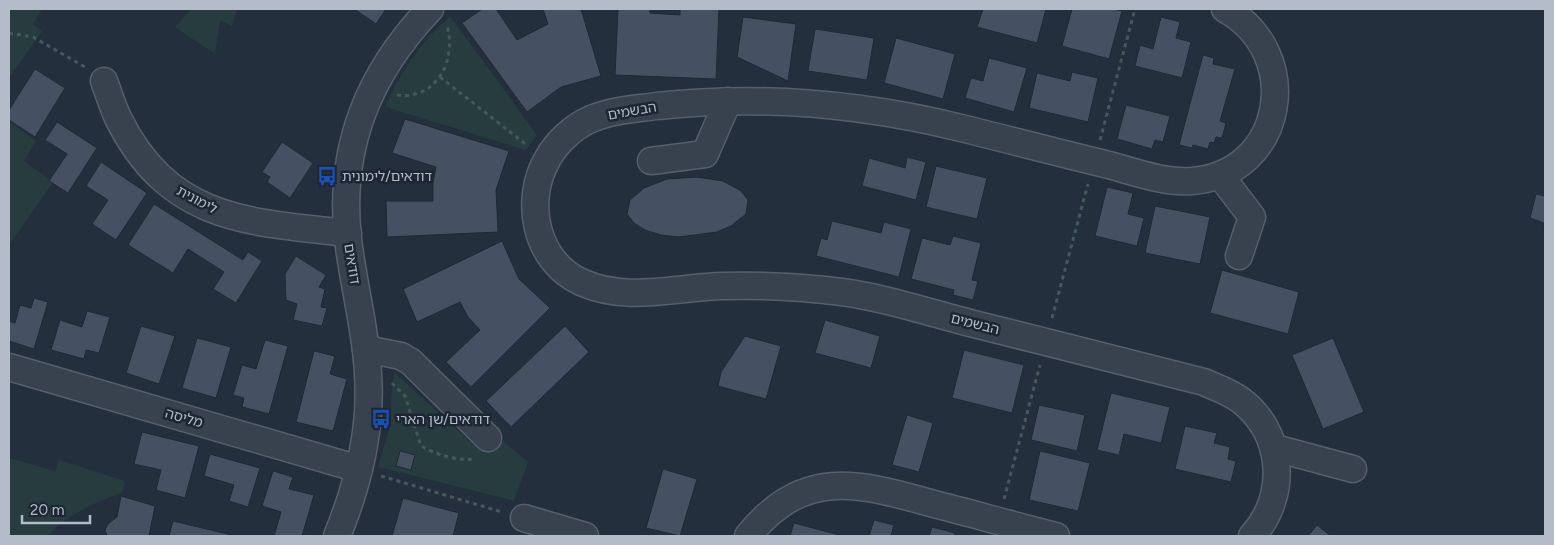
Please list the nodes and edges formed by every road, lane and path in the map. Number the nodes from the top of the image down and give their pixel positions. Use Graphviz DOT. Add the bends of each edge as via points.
graph roads {
  1 [pos="1135,9"];
  2 [pos="1225,9"];
  3 [pos="437,13"];
  4 [pos="9,33"];
  5 [pos="440,77"];
  6 [pos="104,81"];
  7 [pos="371,90"];
  8 [pos="728,102"];
  9 [pos="546,160"];
  10 [pos="651,161"];
  11 [pos="1094,162"];
  12 [pos="1220,175"];
  13 [pos="348,234"];
  14 [pos="1239,256"];
  15 [pos="1046,342"];
  16 [pos="367,362"];
  17 [pos="9,367"];
  18 [pos="484,448"];
  19 [pos="1274,448"];
  20 [pos="359,469"];
  21 [pos="1353,469"];
  22 [pos="524,518"];
  23 [pos="998,521"];
  24 [pos="337,536"];
  25 [pos="585,536"];
  26 [pos="748,536"];
  27 [pos="1056,536"];
  28 [pos="1252,536"];
  1 -- 11 [label="path"];
  2 -- 12 [label="street, הבשמים" via="1238,16 1260,38 1272,64 1276,91 1272,117 1261,141 1243,161"];
  3 -- 5 [label="path" via="450,48"];
  3 -- 7 [label="street, דודאים" via="407,33"];
  4 -- 6 [label="path" via="33,37"];
  5 -- 7 [label="path" via="421,93 407,96"];
  5 -- 9 [label="path"];
  6 -- 13 [label="street, לימונית" via="119,120 137,150 158,175 181,194 206,208 260,224"];
  7 -- 13 [label="street, דודאים" via="351,150 347,180"];
  8 -- 9 [label="street, הבשמים" via="689,102 621,110 589,120 564,137"];
  8 -- 10 [label="street" via="705,154"];
  8 -- 11 [label="street, הבשמים" via="813,104 905,116"];
  9 -- 15 [label="street, הבשמים" via="536,186 534,213 540,239 555,263 577,281 608,292 743,286 850,294"];
  11 -- 12 [label="street, הבשמים" via="1157,178 1190,182"];
  11 -- 15 [label="path"];
  12 -- 14 [label="street" via="1252,217"];
  13 -- 16 [label="street, דודאים"];
  15 -- 19 [label="street, הבשמים" via="1204,382 1239,399 1262,421"];
  15 -- 23 [label="path"];
  16 -- 18 [label="street" via="401,356 411,362"];
  16 -- 18 [label="path" via="405,396 420,446 433,453 465,460"];
  16 -- 20 [label="street, דודאים" via="369,408"];
  17 -- 20 [label="street, מליסה"];
  19 -- 21 [label="street"];
  19 -- 28 [label="street, הבשמים" via="1278,475 1273,503"];
  20 -- 22 [label="path"];
  20 -- 24 [label="street, דודאים"];
  22 -- 25 [label="street"];
  23 -- 26 [label="street" via="870,487 828,486 809,490 776,507"];
  23 -- 27 [label="street"];
}
